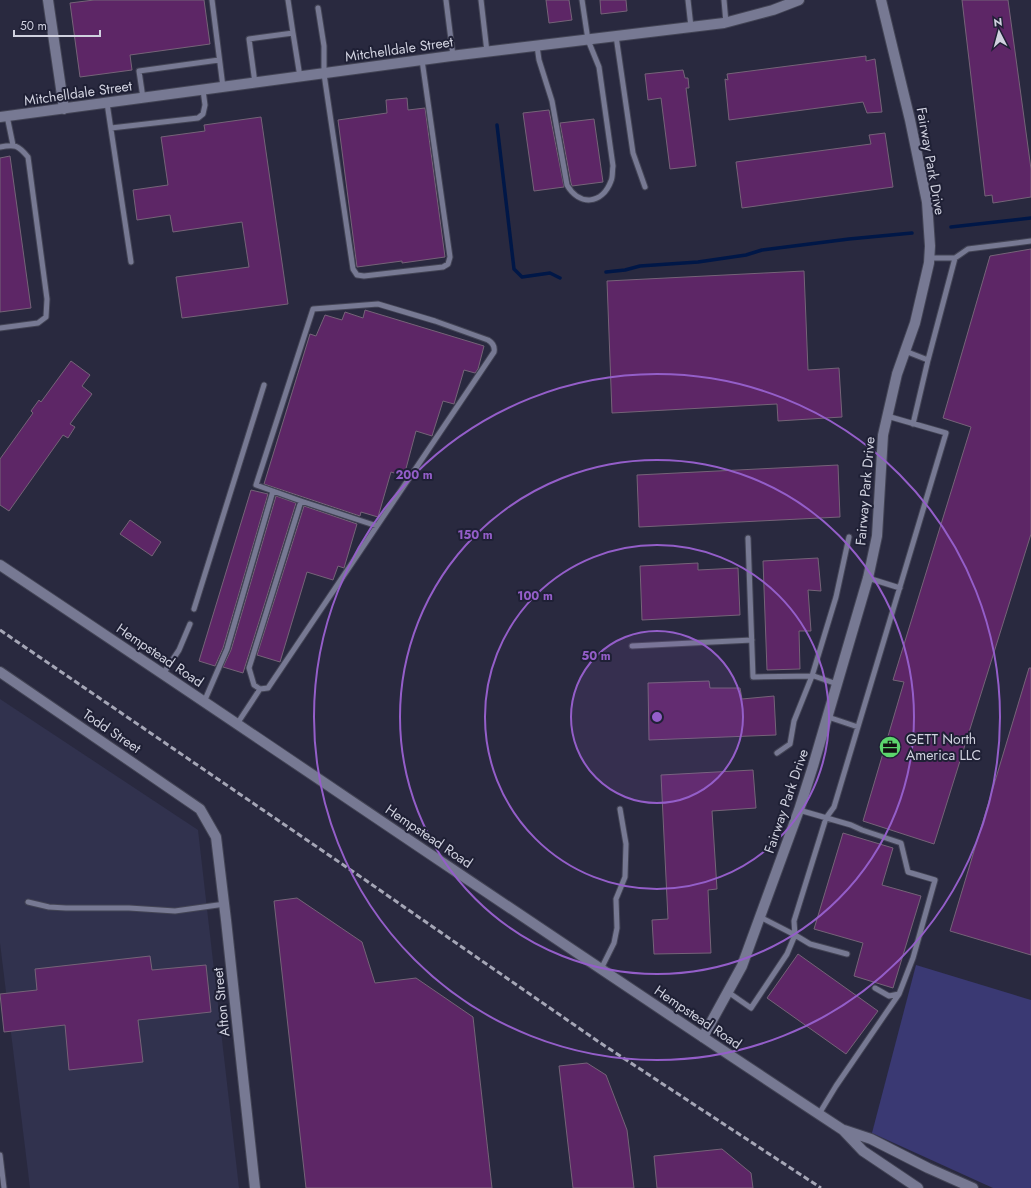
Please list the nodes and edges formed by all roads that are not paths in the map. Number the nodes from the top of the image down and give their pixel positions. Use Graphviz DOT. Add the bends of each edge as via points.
graph roads {
  1 [pos="48,0"];
  2 [pos="212,0"];
  3 [pos="288,0"];
  4 [pos="446,0"];
  5 [pos="481,0"];
  6 [pos="582,0"];
  7 [pos="688,0"];
  8 [pos="724,0"];
  9 [pos="799,0"];
  10 [pos="881,0"];
  11 [pos="318,8"];
  12 [pos="726,23"];
  13 [pos="691,27"];
  14 [pos="293,34"];
  15 [pos="616,36"];
  16 [pos="588,40"];
  17 [pos="537,46"];
  18 [pos="487,52"];
  19 [pos="453,56"];
  20 [pos="219,60"];
  21 [pos="422,60"];
  22 [pos="324,74"];
  23 [pos="300,77"];
  24 [pos="255,83"];
  25 [pos="223,88"];
  26 [pos="204,90"];
  27 [pos="143,98"];
  28 [pos="107,103"];
  29 [pos="64,109"];
  30 [pos="4,117"];
  31 [pos="111,128"];
  32 [pos="13,145"];
  33 [pos="0,147"];
  34 [pos="645,187"];
  35 [pos="1031,240"];
  36 [pos="929,258"];
  37 [pos="955,258"];
  38 [pos="131,262"];
  39 [pos="0,328"];
  40 [pos="905,351"];
  41 [pos="928,360"];
  42 [pos="264,385"];
  43 [pos="887,416"];
  44 [pos="913,424"];
  45 [pos="273,491"];
  46 [pos="301,501"];
  47 [pos="377,526"];
  48 [pos="849,537"];
  49 [pos="748,538"];
  50 [pos="0,565"];
  51 [pos="868,578"];
  52 [pos="900,588"];
  53 [pos="194,609"];
  54 [pos="190,624"];
  55 [pos="752,640"];
  56 [pos="632,646"];
  57 [pos="0,672"];
  58 [pos="163,674"];
  59 [pos="812,676"];
  60 [pos="837,684"];
  61 [pos="260,690"];
  62 [pos="204,702"];
  63 [pos="828,717"];
  64 [pos="237,724"];
  65 [pos="858,727"];
  66 [pos="777,753"];
  67 [pos="620,809"];
  68 [pos="799,810"];
  69 [pos="204,817"];
  70 [pos="826,818"];
  71 [pos="28,902"];
  72 [pos="224,904"];
  73 [pos="760,917"];
  74 [pos="795,935"];
  75 [pos="847,954"];
  76 [pos="601,969"];
  77 [pos="875,988"];
  78 [pos="728,992"];
  79 [pos="899,994"];
  80 [pos="702,1037"];
  81 [pos="819,1114"];
  82 [pos="842,1130"];
  83 [pos="0,1155"];
  84 [pos="4,1188"];
  85 [pos="256,1188"];
  86 [pos="918,1188"];
  87 [pos="973,1188"];
  1 -- 29 [label="street"];
  2 -- 20 [label="lane"];
  3 -- 14 [label="lane"];
  4 -- 19 [label="lane"];
  5 -- 18 [label="lane"];
  6 -- 16 [label="lane"];
  7 -- 13 [label="lane"];
  8 -- 12 [label="lane"];
  9 -- 12 [label="street, Mitchelldale Street"];
  10 -- 36 [label="street, Fairway Park Drive" via="927,202"];
  11 -- 22 [label="lane" via="324,46"];
  12 -- 13 [label="street, Mitchelldale Street"];
  13 -- 15 [label="street, Mitchelldale Street"];
  14 -- 23 [label="lane"];
  14 -- 24 [label="lane" via="250,39"];
  15 -- 16 [label="street, Mitchelldale Street"];
  15 -- 34 [label="lane" via="633,153"];
  16 -- 17 [label="street, Mitchelldale Street"];
  16 -- 17 [label="lane" via="599,67 613,166 612,180 605,192 598,198 587,201 571,192 567,185 552,100"];
  17 -- 18 [label="street, Mitchelldale Street"];
  18 -- 19 [label="street, Mitchelldale Street"];
  19 -- 21 [label="street, Mitchelldale Street"];
  20 -- 25 [label="lane"];
  20 -- 27 [label="lane" via="139,71"];
  21 -- 22 [label="street, Mitchelldale Street"];
  21 -- 22 [label="lane" via="450,257 448,264 443,266 364,276 356,275 352,269"];
  22 -- 23 [label="street, Mitchelldale Street"];
  23 -- 24 [label="street, Mitchelldale Street"];
  24 -- 25 [label="street, Mitchelldale Street"];
  25 -- 26 [label="street, Mitchelldale Street"];
  26 -- 27 [label="street, Mitchelldale Street"];
  26 -- 31 [label="lane" via="203,114 198,118"];
  27 -- 28 [label="street, Mitchelldale Street"];
  28 -- 29 [label="street, Mitchelldale Street"];
  28 -- 31 [label="lane"];
  29 -- 30 [label="street, Mitchelldale Street"];
  30 -- 32 [label="lane"];
  31 -- 38 [label="lane"];
  32 -- 33 [label="lane"];
  32 -- 39 [label="lane" via="21,148 28,157 47,299 46,317 38,323"];
  35 -- 37 [label="lane" via="968,249"];
  36 -- 37 [label="lane"];
  36 -- 40 [label="street, Fairway Park Drive" via="915,323"];
  37 -- 41 [label="lane"];
  40 -- 41 [label="lane"];
  40 -- 43 [label="street, Fairway Park Drive"];
  41 -- 44 [label="lane"];
  42 -- 53 [label="lane"];
  43 -- 44 [label="lane"];
  43 -- 51 [label="street, Fairway Park Drive" via="883,435 877,536"];
  44 -- 52 [label="lane" via="946,433"];
  45 -- 46 [label="lane"];
  45 -- 47 [label="lane" via="256,485 313,309 378,304 488,340 494,346 494,352"];
  45 -- 62 [label="lane" via="227,649"];
  46 -- 47 [label="lane"];
  46 -- 61 [label="lane" via="249,668 254,685"];
  47 -- 61 [label="lane" via="268,688"];
  48 -- 59 [label="lane" via="836,597"];
  49 -- 55 [label="lane"];
  50 -- 58 [label="street, Hempstead Road"];
  51 -- 52 [label="lane"];
  51 -- 60 [label="street, Fairway Park Drive"];
  52 -- 65 [label="lane"];
  54 -- 58 [label="lane" via="179,650"];
  55 -- 56 [label="lane"];
  55 -- 59 [label="lane" via="753,678"];
  57 -- 69 [label="street, Todd Street" via="200,808"];
  58 -- 62 [label="street, Hempstead Road"];
  59 -- 60 [label="lane"];
  59 -- 66 [label="lane" via="794,721 790,744"];
  60 -- 63 [label="street, Fairway Park Drive"];
  61 -- 64 [label="lane"];
  62 -- 64 [label="street, Hempstead Road"];
  63 -- 65 [label="lane"];
  63 -- 68 [label="street, Fairway Park Drive"];
  64 -- 76 [label="street, Hempstead Road"];
  65 -- 70 [label="lane" via="834,807"];
  67 -- 76 [label="lane" via="626,844 625,877 616,900 617,928 614,943"];
  68 -- 70 [label="lane"];
  68 -- 73 [label="street, Fairway Park Drive"];
  69 -- 72 [label="street, Afton Street" via="216,837"];
  70 -- 74 [label="lane" via="794,921"];
  70 -- 79 [label="lane" via="901,843 908,872 935,880 913,958"];
  71 -- 72 [label="lane" via="49,907 151,908 175,911"];
  72 -- 85 [label="street, Afton Street"];
  73 -- 74 [label="lane"];
  73 -- 78 [label="street, Fairway Park Drive" via="742,966"];
  74 -- 75 [label="lane" via="810,944"];
  74 -- 78 [label="lane" via="787,954 751,1008"];
  76 -- 80 [label="street, Hempstead Road"];
  77 -- 79 [label="lane" via="889,996"];
  78 -- 80 [label="street, Fairway Park Drive"];
  79 -- 81 [label="lane"];
  80 -- 81 [label="street, Hempstead Road"];
  81 -- 82 [label="street, Hempstead Road"];
  82 -- 86 [label="street, Hempstead Road" via="863,1151"];
  82 -- 87 [label="street, Hempstead Road" via="871,1139"];
  83 -- 84 [label="lane"];
}
